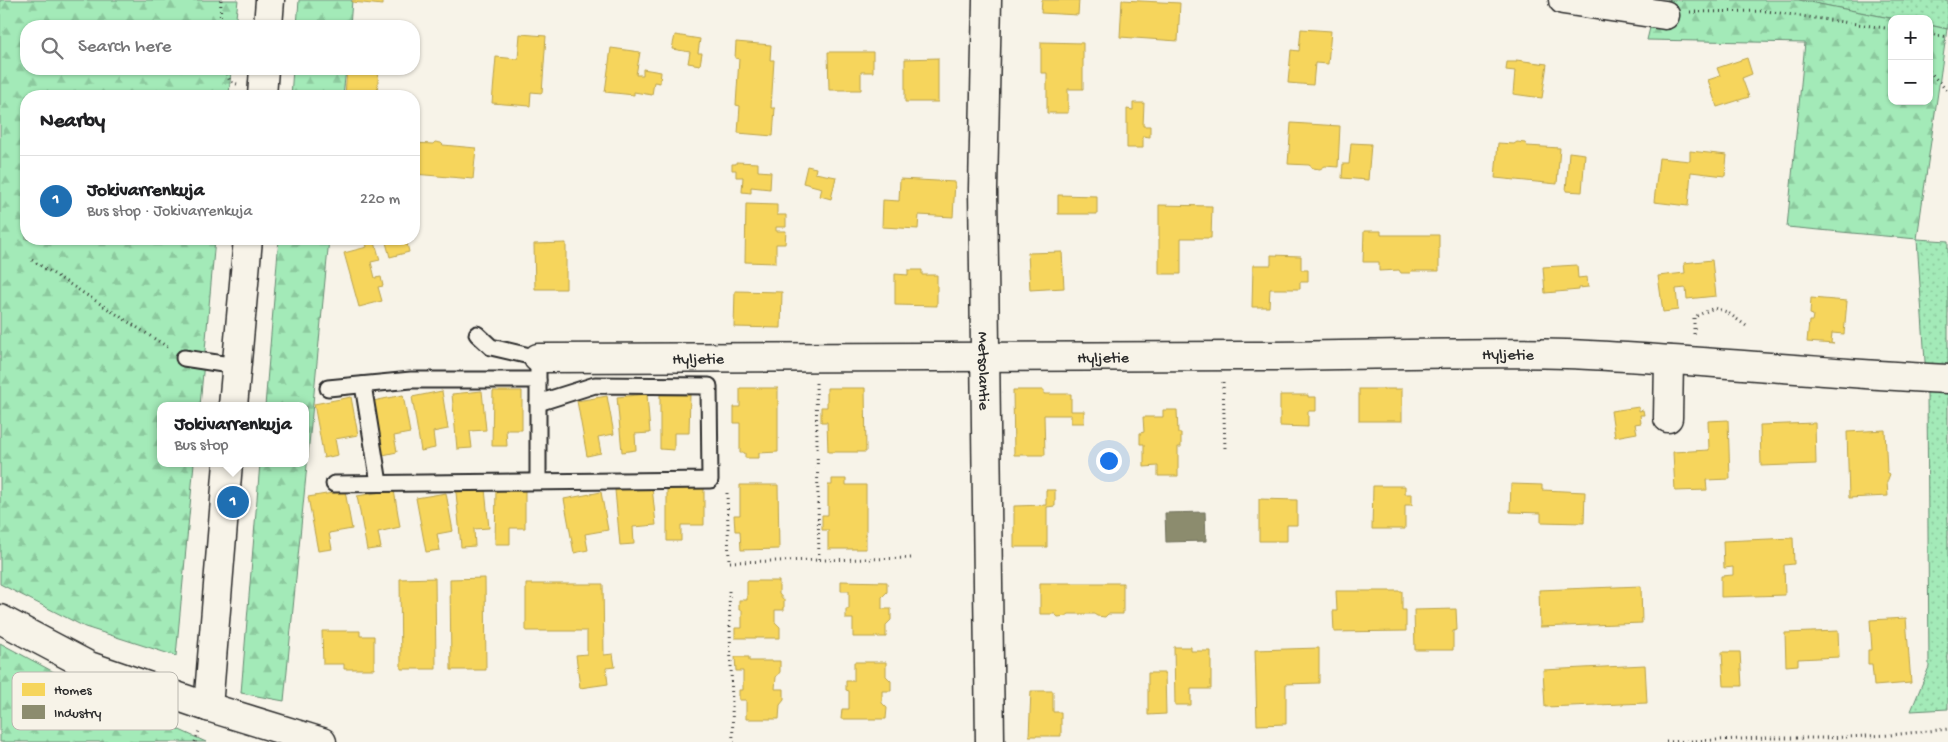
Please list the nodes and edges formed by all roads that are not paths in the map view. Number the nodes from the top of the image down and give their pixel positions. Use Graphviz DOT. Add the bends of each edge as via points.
graph roads {
  1 [pos="270,0"];
  2 [pos="987,0"];
  3 [pos="1563,0"];
  4 [pos="1664,15"];
  5 [pos="268,20"];
  6 [pos="264,75"];
  7 [pos="262,90"];
  8 [pos="247,245"];
  9 [pos="476,334"];
  10 [pos="984,356"];
  11 [pos="184,358"];
  12 [pos="1669,360"];
  13 [pos="236,366"];
  14 [pos="538,369"];
  15 [pos="1948,379"];
  16 [pos="363,385"];
  17 [pos="328,388"];
  18 [pos="233,402"];
  19 [pos="538,403"];
  20 [pos="1668,418"];
  21 [pos="228,467"];
  22 [pos="538,481"];
  23 [pos="379,483"];
  24 [pos="334,484"];
  25 [pos="0,619"];
  26 [pos="106,672"];
  27 [pos="178,697"];
  28 [pos="208,707"];
  29 [pos="322,742"];
  30 [pos="990,742"];
  1 -- 5 [label="street"];
  2 -- 10 [label="street, Metsolantie" via="983,145"];
  3 -- 4 [label="street"];
  6 -- 7 [label="street"];
  8 -- 13 [label="street"];
  9 -- 14 [label="lane" via="491,347"];
  10 -- 12 [label="street, Hyljetie" via="1467,353"];
  10 -- 14 [label="street, Hyljetie" via="815,358"];
  10 -- 30 [label="street, Metsolantie"];
  11 -- 13 [label="lane"];
  12 -- 15 [label="street, Hyljetie"];
  12 -- 20 [label="street"];
  13 -- 18 [label="street"];
  14 -- 16 [label="lane"];
  14 -- 19 [label="lane"];
  16 -- 17 [label="lane"];
  16 -- 23 [label="lane"];
  19 -- 22 [label="lane"];
  19 -- 22 [label="lane" via="595,385 709,386 710,480"];
  21 -- 28 [label="street"];
  22 -- 23 [label="lane"];
  23 -- 24 [label="lane"];
  25 -- 26 [label="street"];
  27 -- 28 [label="street"];
  28 -- 29 [label="street"];
}
